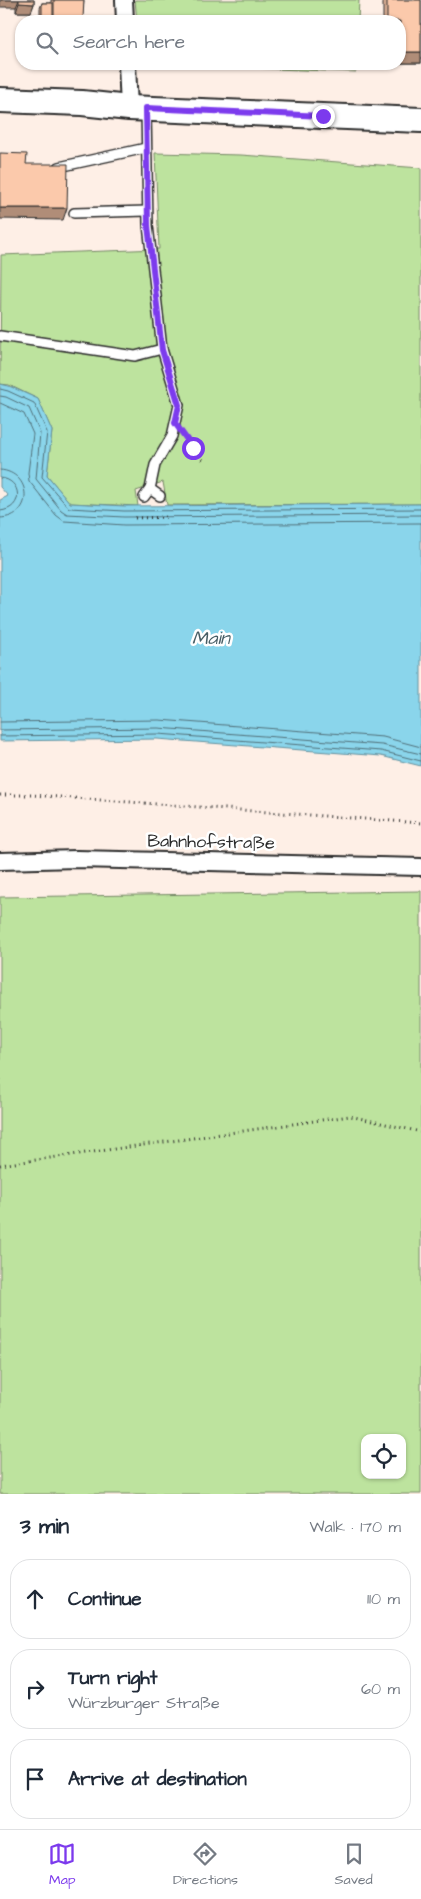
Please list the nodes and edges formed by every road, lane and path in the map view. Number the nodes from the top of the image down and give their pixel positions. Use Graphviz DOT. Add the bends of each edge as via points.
graph roads {
  1 [pos="124,0"];
  2 [pos="125,15"];
  3 [pos="128,70"];
  4 [pos="0,100"];
  5 [pos="137,108"];
  6 [pos="421,120"];
  7 [pos="146,148"];
  8 [pos="53,168"];
  9 [pos="148,211"];
  10 [pos="74,213"];
  11 [pos="0,336"];
  12 [pos="162,350"];
  13 [pos="175,423"];
  14 [pos="203,460"];
  15 [pos="150,489"];
  16 [pos="160,496"];
  17 [pos="144,497"];
  18 [pos="170,517"];
  19 [pos="135,518"];
  20 [pos="0,795"];
  21 [pos="421,823"];
  22 [pos="0,861"];
  23 [pos="421,868"];
  24 [pos="421,1132"];
  25 [pos="0,1165"];
  1 -- 2 [label="street"];
  3 -- 5 [label="street"];
  4 -- 5 [label="main road"];
  5 -- 6 [label="main road"];
  5 -- 7 [label="lane"];
  7 -- 8 [label="lane"];
  7 -- 9 [label="lane"];
  9 -- 10 [label="lane"];
  9 -- 12 [label="lane"];
  11 -- 12 [label="lane" via="136,356"];
  12 -- 13 [label="lane" via="179,405"];
  13 -- 14 [label="path"];
  13 -- 15 [label="lane" via="172,436 155,465"];
  15 -- 16 [label="lane"];
  15 -- 17 [label="lane"];
  18 -- 19 [label="path"];
  20 -- 21 [label="path"];
  22 -- 23 [label="street, Bahnhofstraße" via="77,859"];
  24 -- 25 [label="path" via="350,1116"];
}
